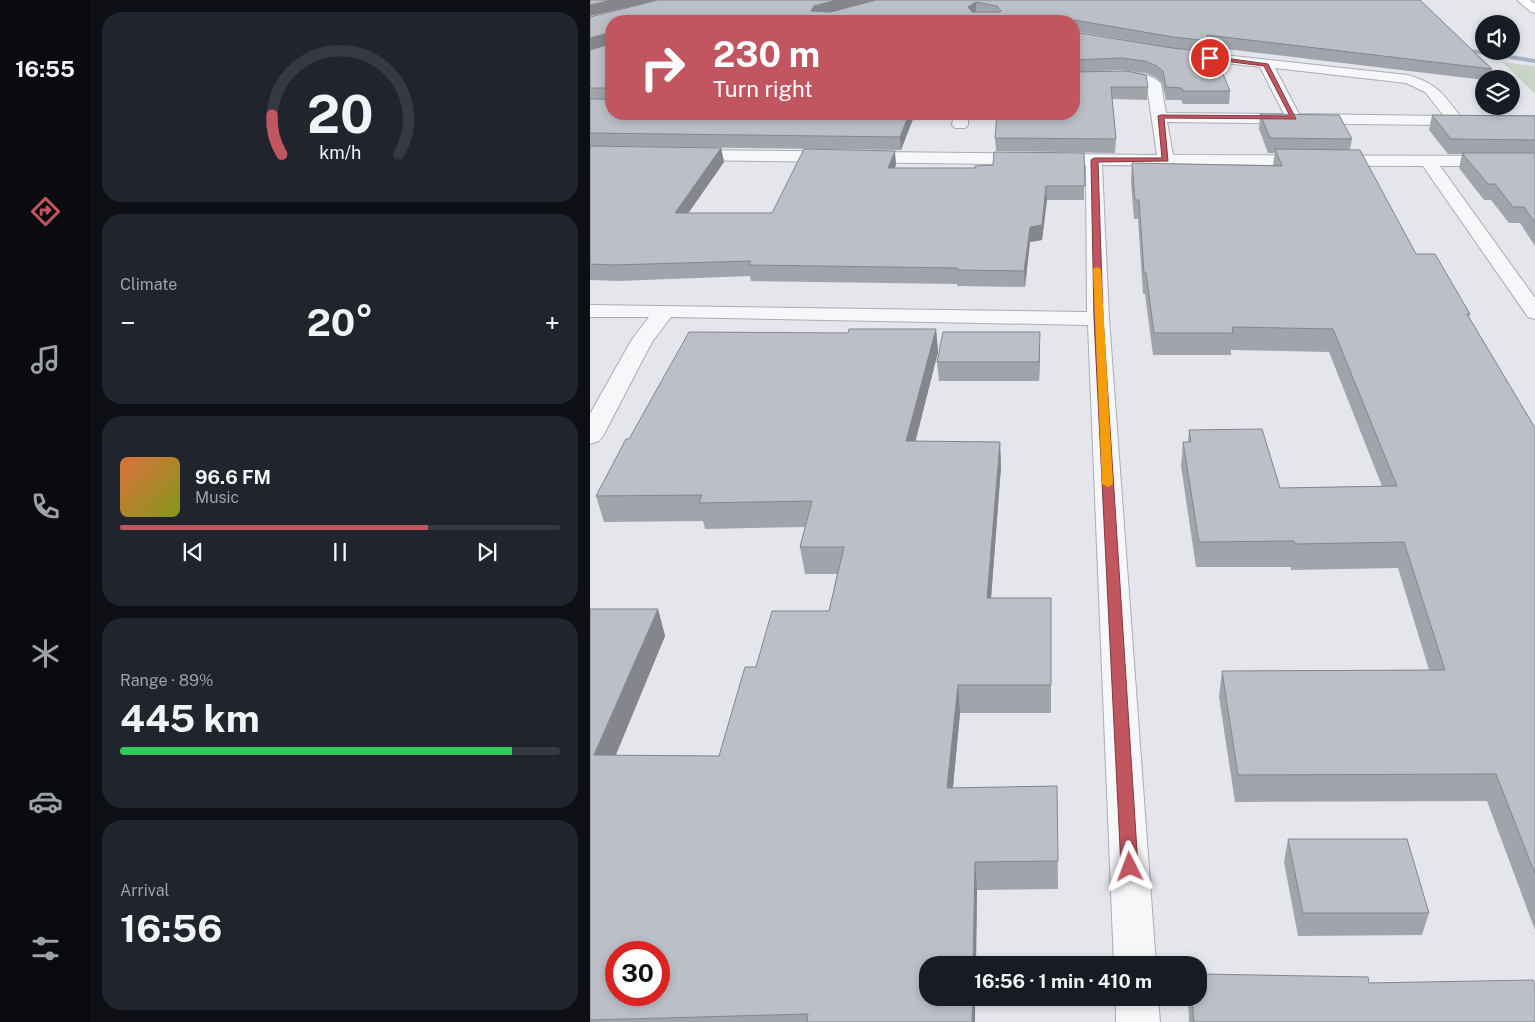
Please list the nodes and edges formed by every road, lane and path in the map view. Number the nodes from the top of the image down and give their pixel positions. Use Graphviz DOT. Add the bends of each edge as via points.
graph roads {
  1 [pos="1522,0"];
  2 [pos="1535,10"];
  3 [pos="1162,52"];
  4 [pos="1266,65"];
  5 [pos="1080,78"];
  6 [pos="1161,116"];
  7 [pos="1294,118"];
  8 [pos="1455,120"];
  9 [pos="1535,121"];
  10 [pos="669,154"];
  11 [pos="1094,160"];
  12 [pos="1166,160"];
  13 [pos="1535,161"];
  14 [pos="1429,162"];
  15 [pos="590,311"];
  16 [pos="665,311"];
  17 [pos="1535,313"];
  18 [pos="1098,318"];
  19 [pos="590,436"];
  20 [pos="1134,956"];
  21 [pos="1137,1006"];
  22 [pos="1138,1022"];
  1 -- 2 [label="street"];
  3 -- 4 [label="street"];
  4 -- 7 [label="street"];
  4 -- 8 [label="street" via="1424,83 1432,88"];
  5 -- 6 [label="street" via="1146,79 1154,84"];
  6 -- 7 [label="street"];
  6 -- 12 [label="street"];
  7 -- 8 [label="street"];
  8 -- 9 [label="street"];
  10 -- 11 [label="street"];
  11 -- 12 [label="street"];
  11 -- 18 [label="street"];
  12 -- 14 [label="street"];
  13 -- 14 [label="street"];
  14 -- 17 [label="street"];
  15 -- 16 [label="street"];
  16 -- 18 [label="street"];
  16 -- 19 [label="street" via="642,341"];
  18 -- 20 [label="street"];
  21 -- 22 [label="street"];
}
